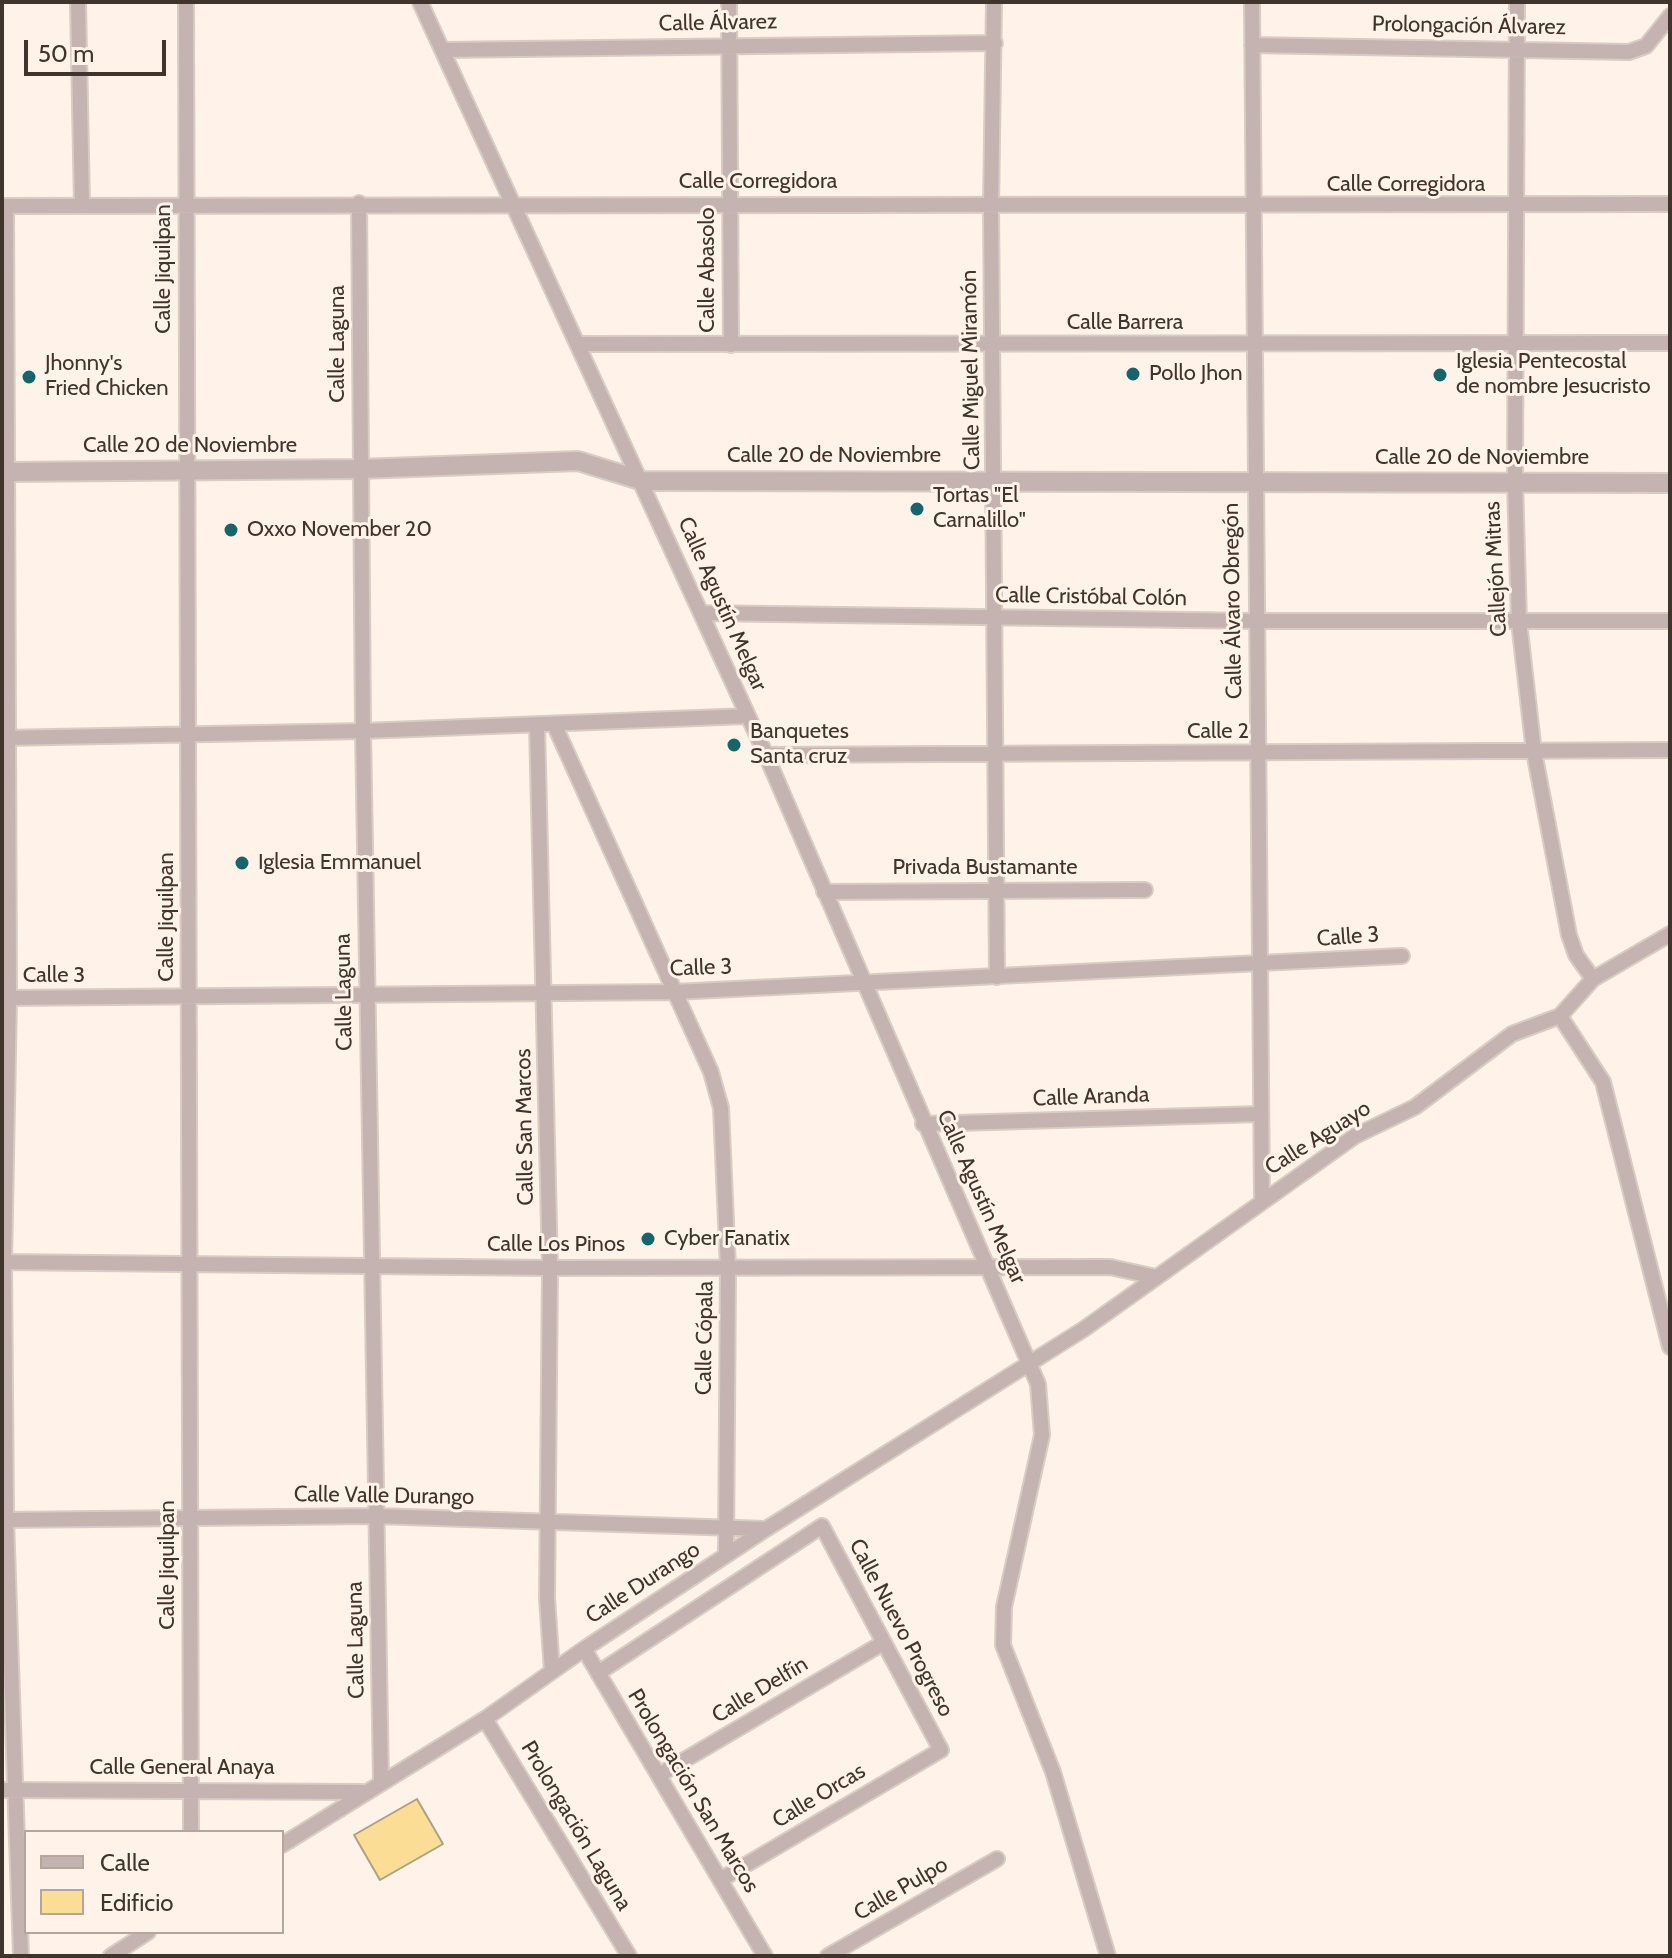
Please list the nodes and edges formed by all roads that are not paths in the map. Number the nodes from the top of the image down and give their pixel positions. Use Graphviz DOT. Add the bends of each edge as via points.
graph roads {
  1 [pos="78,2"];
  2 [pos="186,2"];
  3 [pos="420,2"];
  4 [pos="729,2"];
  5 [pos="994,2"];
  6 [pos="1252,2"];
  7 [pos="1517,2"];
  8 [pos="1670,16"];
  9 [pos="995,43"];
  10 [pos="730,45"];
  11 [pos="1252,45"];
  12 [pos="1515,48"];
  13 [pos="442,50"];
  14 [pos="359,203"];
  15 [pos="513,203"];
  16 [pos="186,204"];
  17 [pos="730,204"];
  18 [pos="1670,204"];
  19 [pos="4,206"];
  20 [pos="82,206"];
  21 [pos="991,206"];
  22 [pos="1251,207"];
  23 [pos="1515,207"];
  24 [pos="1514,343"];
  25 [pos="1670,343"];
  26 [pos="579,344"];
  27 [pos="731,345"];
  28 [pos="992,345"];
  29 [pos="1252,345"];
  30 [pos="360,469"];
  31 [pos="186,470"];
  32 [pos="3,472"];
  33 [pos="994,479"];
  34 [pos="643,481"];
  35 [pos="1253,482"];
  36 [pos="1515,482"];
  37 [pos="1670,483"];
  38 [pos="703,613"];
  39 [pos="994,617"];
  40 [pos="1255,621"];
  41 [pos="1670,621"];
  42 [pos="1519,622"];
  43 [pos="748,716"];
  44 [pos="554,724"];
  45 [pos="537,725"];
  46 [pos="363,731"];
  47 [pos="188,732"];
  48 [pos="4,738"];
  49 [pos="1670,750"];
  50 [pos="1534,752"];
  51 [pos="996,753"];
  52 [pos="1256,754"];
  53 [pos="766,755"];
  54 [pos="996,889"];
  55 [pos="1145,890"];
  56 [pos="824,892"];
  57 [pos="1670,934"];
  58 [pos="1402,956"];
  59 [pos="1259,965"];
  60 [pos="997,977"];
  61 [pos="1593,979"];
  62 [pos="863,983"];
  63 [pos="674,992"];
  64 [pos="544,993"];
  65 [pos="366,996"];
  66 [pos="6,998"];
  67 [pos="189,998"];
  68 [pos="1560,1016"];
  69 [pos="1260,1114"];
  70 [pos="923,1124"];
  71 [pos="1262,1199"];
  72 [pos="3,1262"];
  73 [pos="189,1262"];
  74 [pos="371,1265"];
  75 [pos="988,1265"];
  76 [pos="550,1268"];
  77 [pos="728,1268"];
  78 [pos="1156,1277"];
  79 [pos="1670,1347"];
  80 [pos="1030,1361"];
  81 [pos="376,1516"];
  82 [pos="189,1518"];
  83 [pos="4,1520"];
  84 [pos="548,1522"];
  85 [pos="726,1526"];
  86 [pos="766,1529"];
  87 [pos="726,1555"];
  88 [pos="883,1643"];
  89 [pos="584,1649"];
  90 [pos="552,1671"];
  91 [pos="598,1673"];
  92 [pos="485,1719"];
  93 [pos="941,1750"];
  94 [pos="659,1775"];
  95 [pos="381,1781"];
  96 [pos="191,1789"];
  97 [pos="8,1790"];
  98 [pos="363,1792"];
  99 [pos="191,1830"];
  100 [pos="284,1844"];
  101 [pos="997,1859"];
  102 [pos="720,1880"];
  103 [pos="145,1934"];
  104 [pos="21,1956"];
  105 [pos="111,1956"];
  106 [pos="629,1956"];
  107 [pos="765,1956"];
  108 [pos="828,1956"];
  109 [pos="1108,1956"];
  1 -- 20 [label="street"];
  2 -- 16 [label="street, Calle Jiquilpan"];
  3 -- 13 [label="street, Calle Agustín Melgar"];
  4 -- 10 [label="street, Calle Abasolo"];
  5 -- 9 [label="street, Calle Miguel Miramón"];
  6 -- 11 [label="street, Calle Álvaro Obregón"];
  7 -- 12 [label="street, Callejón Mitras"];
  8 -- 12 [label="street, Prolongación Álvarez" via="1646,46 1629,52"];
  9 -- 10 [label="street, Calle Álvarez"];
  9 -- 21 [label="street, Calle Miguel Miramón"];
  10 -- 13 [label="street, Calle Álvarez"];
  10 -- 17 [label="street, Calle Abasolo"];
  11 -- 12 [label="street, Prolongación Álvarez"];
  11 -- 22 [label="street, Calle Álvaro Obregón"];
  12 -- 23 [label="street, Callejón Mitras"];
  13 -- 15 [label="street, Calle Agustín Melgar"];
  14 -- 15 [label="street, Calle Corregidora"];
  14 -- 16 [label="street, Calle Corregidora"];
  14 -- 30 [label="street, Calle Laguna"];
  15 -- 17 [label="street, Calle Corregidora"];
  15 -- 26 [label="street, Calle Agustín Melgar"];
  16 -- 20 [label="street, Calle Corregidora"];
  16 -- 31 [label="street, Calle Jiquilpan"];
  17 -- 21 [label="street, Calle Corregidora"];
  17 -- 27 [label="street, Calle Abasolo"];
  18 -- 23 [label="street, Calle Corregidora"];
  19 -- 20 [label="street, Calle Corregidora"];
  19 -- 32 [label="street"];
  21 -- 22 [label="street, Calle Corregidora"];
  21 -- 28 [label="street, Calle Miguel Miramón"];
  22 -- 23 [label="street, Calle Corregidora"];
  22 -- 29 [label="street, Calle Álvaro Obregón"];
  23 -- 24 [label="street, Callejón Mitras"];
  24 -- 25 [label="street, Calle Barrera"];
  24 -- 29 [label="street, Calle Barrera"];
  24 -- 36 [label="street, Callejón Mitras"];
  26 -- 27 [label="street, Calle Barrera"];
  26 -- 34 [label="street, Calle Agustín Melgar"];
  27 -- 28 [label="street, Calle Barrera"];
  28 -- 29 [label="street, Calle Barrera"];
  28 -- 33 [label="street, Calle Miguel Miramón"];
  29 -- 35 [label="street, Calle Álvaro Obregón"];
  30 -- 31 [label="street, Calle 20 de Noviembre"];
  30 -- 34 [label="street, Calle 20 de Noviembre" via="578,461"];
  30 -- 46 [label="street, Calle Laguna"];
  31 -- 32 [label="street, Calle 20 de Noviembre"];
  31 -- 47 [label="street, Calle Jiquilpan"];
  32 -- 48 [label="street"];
  33 -- 34 [label="street, Calle 20 de Noviembre"];
  33 -- 35 [label="street, Calle 20 de Noviembre"];
  33 -- 39 [label="street, Calle Miguel Miramón"];
  34 -- 38 [label="street, Calle Agustín Melgar"];
  35 -- 36 [label="street, Calle 20 de Noviembre"];
  35 -- 40 [label="street, Calle Álvaro Obregón"];
  36 -- 37 [label="street, Calle 20 de Noviembre"];
  36 -- 42 [label="street, Callejón Mitras"];
  38 -- 39 [label="street, Calle Cristóbal Colón"];
  38 -- 43 [label="street, Calle Agustín Melgar"];
  39 -- 40 [label="street, Calle Cristóbal Colón"];
  39 -- 51 [label="street, Calle Miguel Miramón"];
  40 -- 42 [label="street, Calle Cristóbal Colón"];
  40 -- 52 [label="street, Calle Álvaro Obregón"];
  41 -- 42 [label="street, Calle Cristóbal Colón"];
  42 -- 50 [label="street, Callejón Mitras"];
  43 -- 44 [label="street"];
  43 -- 53 [label="street, Calle Agustín Melgar"];
  44 -- 45 [label="street"];
  44 -- 63 [label="street, Calle Cópala"];
  45 -- 46 [label="street"];
  45 -- 64 [label="street, Calle San Marcos"];
  46 -- 47 [label="street"];
  46 -- 65 [label="street, Calle Laguna"];
  47 -- 48 [label="street"];
  47 -- 67 [label="street, Calle Jiquilpan"];
  48 -- 66 [label="street"];
  49 -- 50 [label="street, Calle 2"];
  50 -- 52 [label="street, Calle 2"];
  50 -- 61 [label="street, Callejón Mitras" via="1569,935"];
  51 -- 52 [label="street, Calle 2"];
  51 -- 53 [label="street, Calle 2"];
  51 -- 54 [label="street, Calle Miguel Miramón"];
  52 -- 59 [label="street, Calle Álvaro Obregón"];
  53 -- 56 [label="street, Calle Agustín Melgar"];
  54 -- 55 [label="street, Privada Bustamante"];
  54 -- 56 [label="street, Privada Bustamante"];
  54 -- 60 [label="street, Calle Miguel Miramón"];
  56 -- 62 [label="street, Calle Agustín Melgar"];
  57 -- 61 [label="street, Calle Aguayo"];
  58 -- 59 [label="street, Calle 3"];
  59 -- 60 [label="street, Calle 3"];
  59 -- 69 [label="street, Calle Álvaro Obregón"];
  60 -- 62 [label="street, Calle 3"];
  61 -- 68 [label="street, Calle Aguayo"];
  62 -- 63 [label="street, Calle 3"];
  62 -- 70 [label="street, Calle Agustín Melgar"];
  63 -- 64 [label="street, Calle 3"];
  63 -- 77 [label="street, Calle Cópala" via="711,1072 721,1108"];
  64 -- 65 [label="street, Calle 3"];
  64 -- 76 [label="street, Calle San Marcos"];
  65 -- 67 [label="street, Calle 3"];
  65 -- 74 [label="street, Calle Laguna"];
  66 -- 67 [label="street, Calle 3"];
  66 -- 72 [label="street"];
  67 -- 73 [label="street, Calle Jiquilpan"];
  68 -- 71 [label="street, Calle Aguayo" via="1504,1038 1415,1107 1364,1130"];
  68 -- 79 [label="street" via="1603,1082"];
  69 -- 70 [label="street, Calle Aranda"];
  69 -- 71 [label="street, Calle Álvaro Obregón"];
  70 -- 75 [label="street, Calle Agustín Melgar"];
  71 -- 78 [label="street, Calle Aguayo"];
  72 -- 73 [label="street, Calle Los Pinos"];
  72 -- 83 [label="street"];
  73 -- 74 [label="street, Calle Los Pinos"];
  73 -- 82 [label="street, Calle Jiquilpan"];
  74 -- 76 [label="street, Calle Los Pinos"];
  74 -- 81 [label="street, Calle Laguna"];
  75 -- 77 [label="street, Calle Los Pinos"];
  75 -- 78 [label="street, Calle Los Pinos" via="1117,1267"];
  75 -- 80 [label="street, Calle Agustín Melgar"];
  76 -- 77 [label="street, Calle Los Pinos"];
  76 -- 84 [label="street, Calle San Marcos"];
  77 -- 85 [label="street, Calle Cópala"];
  78 -- 80 [label="street, Calle Aguayo"];
  80 -- 86 [label="street, Calle Durango"];
  80 -- 109 [label="street, Calle Agustín Melgar" via="1043,1408 1042,1435 1004,1607 1003,1645 1053,1772"];
  81 -- 82 [label="street, Calle Valle Durango"];
  81 -- 84 [label="street, Calle Valle Durango"];
  81 -- 95 [label="street, Calle Laguna"];
  82 -- 83 [label="street, Calle Valle Durango"];
  82 -- 96 [label="street, Calle Jiquilpan"];
  83 -- 97 [label="street"];
  84 -- 85 [label="street, Calle Valle Durango"];
  84 -- 90 [label="street, Calle San Marcos"];
  85 -- 86 [label="street, Calle Valle Durango"];
  85 -- 87 [label="street, Calle Cópala"];
  86 -- 87 [label="street, Calle Durango"];
  87 -- 89 [label="street, Calle Durango"];
  88 -- 91 [label="street, Calle Nuevo Progreso" via="822,1526"];
  88 -- 93 [label="street, Calle Nuevo Progreso"];
  88 -- 94 [label="street, Calle Delfín"];
  89 -- 90 [label="street, Calle Durango"];
  89 -- 91 [label="street, Prolongación San Marcos"];
  90 -- 92 [label="street, Calle Durango"];
  91 -- 94 [label="street, Prolongación San Marcos"];
  92 -- 95 [label="street, Calle Durango"];
  92 -- 106 [label="street, Prolongación Laguna"];
  93 -- 102 [label="street, Calle Orcas"];
  94 -- 102 [label="street, Prolongación San Marcos"];
  95 -- 98 [label="street, Calle Durango"];
  96 -- 97 [label="street, Calle General Anaya"];
  96 -- 98 [label="street, Calle General Anaya"];
  96 -- 99 [label="street, Calle Jiquilpan"];
  97 -- 104 [label="street"];
  98 -- 100 [label="street, Calle Durango"];
  101 -- 108 [label="street, Calle Pulpo"];
  102 -- 107 [label="street, Prolongación San Marcos"];
  103 -- 105 [label="street"];
}
